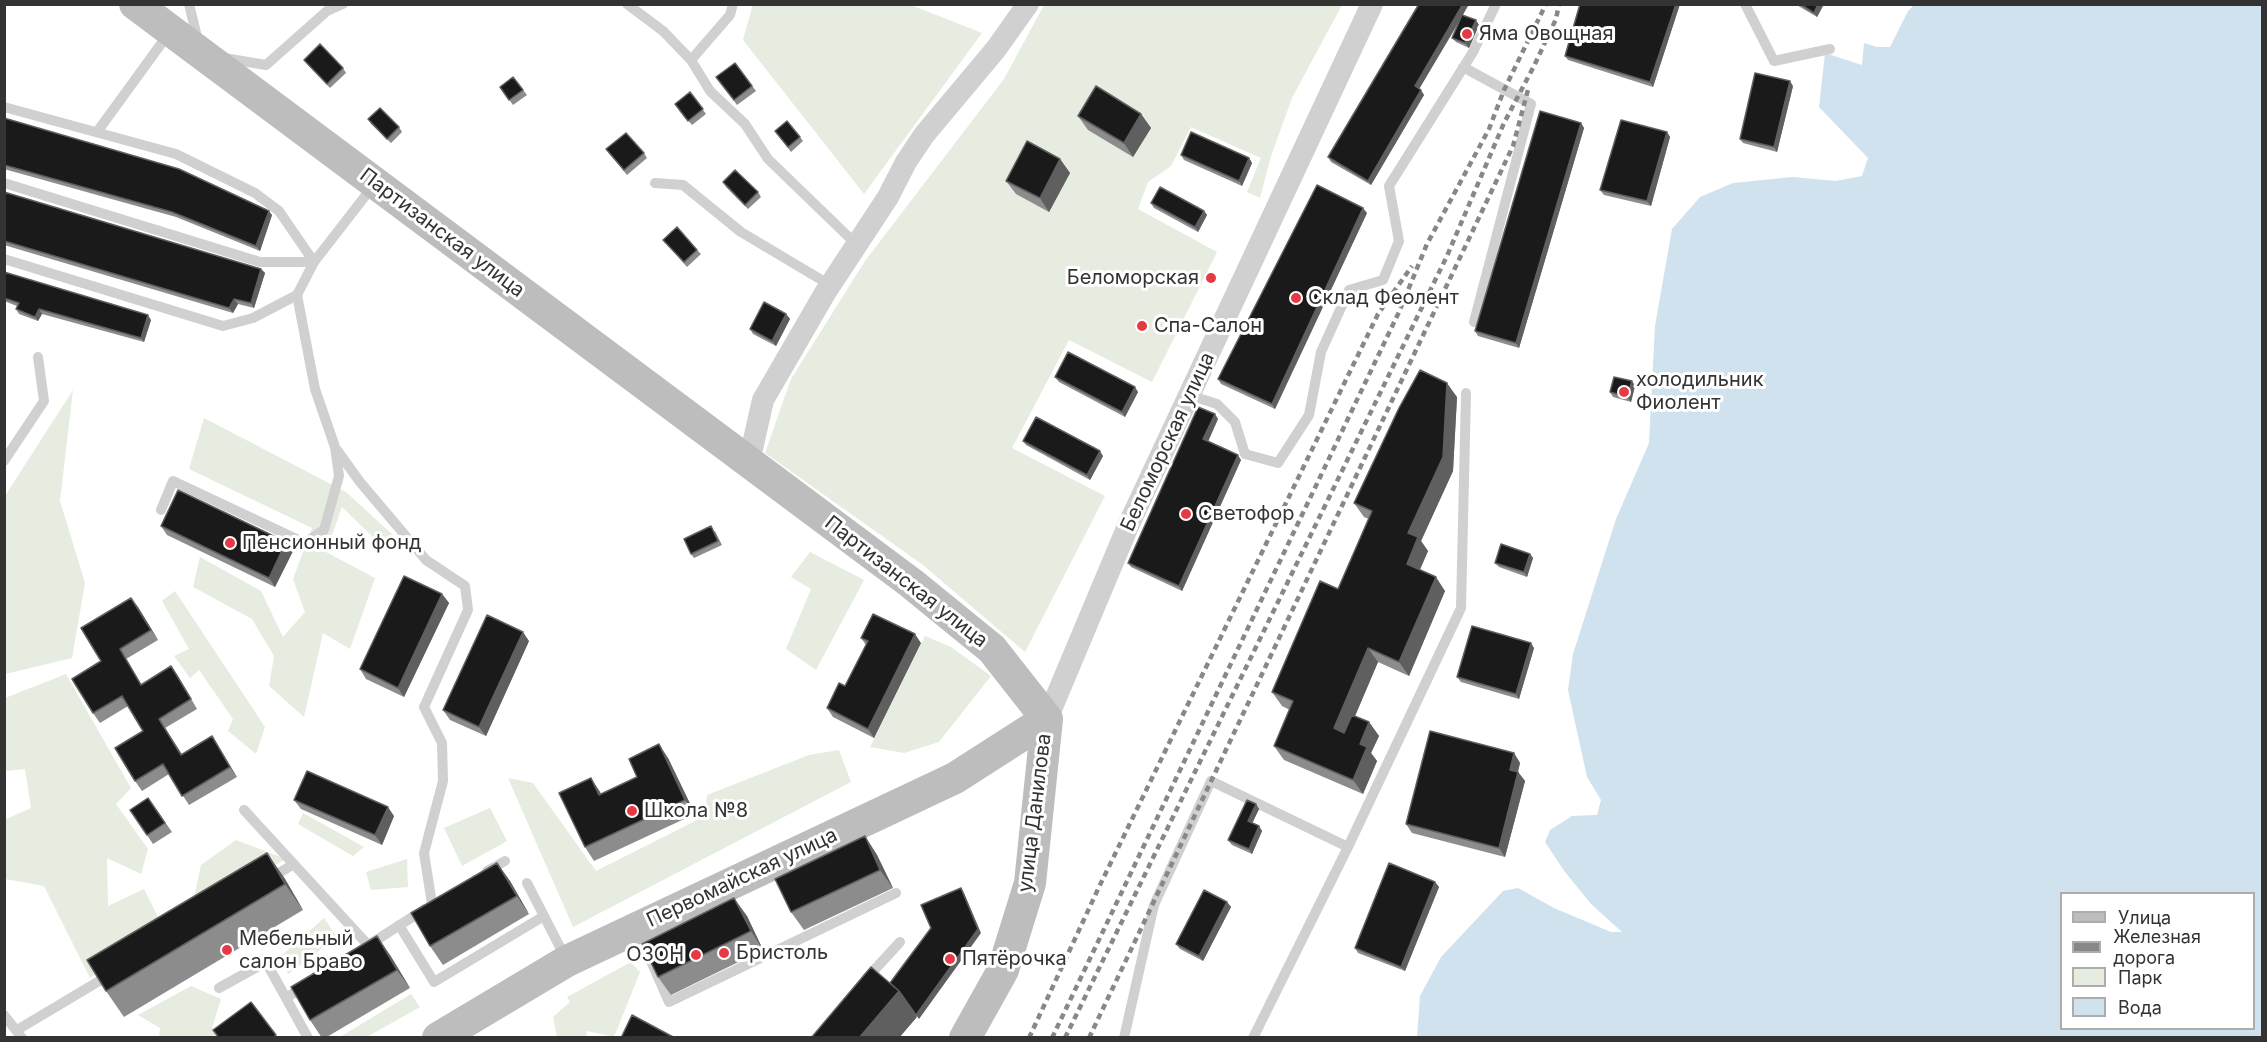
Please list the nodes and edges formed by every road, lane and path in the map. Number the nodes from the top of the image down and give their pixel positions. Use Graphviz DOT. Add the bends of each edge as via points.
graph roads {
  1 [pos="135,4"];
  2 [pos="189,4"];
  3 [pos="343,4"];
  4 [pos="627,4"];
  5 [pos="733,4"];
  6 [pos="1372,4"];
  7 [pos="1496,4"];
  8 [pos="1745,4"];
  9 [pos="1028,5"];
  10 [pos="170,31"];
  11 [pos="1830,49"];
  12 [pos="201,54"];
  13 [pos="690,60"];
  14 [pos="1463,67"];
  15 [pos="4,107"];
  16 [pos="97,132"];
  17 [pos="4,183"];
  18 [pos="375,183"];
  19 [pos="655,183"];
  20 [pos="857,244"];
  21 [pos="4,259"];
  22 [pos="314,262"];
  23 [pos="830,285"];
  24 [pos="297,295"];
  25 [pos="1474,322"];
  26 [pos="38,357"];
  27 [pos="1466,393"];
  28 [pos="1189,394"];
  29 [pos="335,447"];
  30 [pos="4,461"];
  31 [pos="749,462"];
  32 [pos="161,510"];
  33 [pos="1047,719"];
  34 [pos="244,810"];
  35 [pos="1348,847"];
  36 [pos="505,861"];
  37 [pos="294,864"];
  38 [pos="477,877"];
  39 [pos="263,882"];
  40 [pos="527,883"];
  41 [pos="896,893"];
  42 [pos="544,916"];
  43 [pos="399,925"];
  44 [pos="641,939"];
  45 [pos="900,942"];
  46 [pos="567,961"];
  47 [pos="120,969"];
  48 [pos="313,980"];
  49 [pos="861,985"];
  50 [pos="219,988"];
  51 [pos="286,998"];
  52 [pos="4,1015"];
  53 [pos="19,1034"];
  54 [pos="308,1038"];
  55 [pos="438,1038"];
  56 [pos="965,1038"];
  57 [pos="1124,1038"];
  58 [pos="1252,1038"];
  1 -- 10 [label="main road, Партизанская улица"];
  2 -- 12 [label="lane"];
  3 -- 12 [label="lane" via="327,12 266,65"];
  4 -- 13 [label="lane" via="663,31"];
  5 -- 13 [label="lane" via="730,15"];
  6 -- 28 [label="street, Беломорская улица"];
  7 -- 14 [label="lane"];
  8 -- 11 [label="lane" via="1774,61"];
  9 -- 20 [label="street" via="924,135"];
  10 -- 12 [label="main road, Партизанская улица"];
  10 -- 16 [label="lane"];
  12 -- 18 [label="main road, Партизанская улица"];
  13 -- 20 [label="lane" via="710,91 745,124 768,159"];
  14 -- 25 [label="lane" via="1531,104"];
  14 -- 28 [label="lane" via="1389,186 1399,241 1383,280 1349,290 1321,352 1309,415 1278,463 1245,454 1235,422 1217,404"];
  15 -- 16 [label="lane"];
  16 -- 22 [label="lane" via="176,154 255,193 279,212"];
  17 -- 22 [label="lane" via="260,262"];
  18 -- 22 [label="lane"];
  18 -- 31 [label="main road, Партизанская улица"];
  19 -- 23 [label="lane" via="683,185 741,232"];
  20 -- 23 [label="street"];
  21 -- 24 [label="lane" via="223,326 253,318"];
  22 -- 24 [label="lane"];
  23 -- 31 [label="street" via="763,400"];
  24 -- 29 [label="lane" via="315,389"];
  26 -- 30 [label="lane" via="44,401"];
  27 -- 35 [label="lane" via="1461,608"];
  28 -- 33 [label="street, Беломорская улица" via="1128,526"];
  29 -- 32 [label="lane" via="339,476 324,530 305,543 173,481"];
  29 -- 43 [label="lane" via="426,560 465,586 468,610 424,707 442,743 443,781 424,853 436,902"];
  31 -- 33 [label="main road, Партизанская улица" via="992,649"];
  33 -- 44 [label="main road, Первомайская улица" via="955,778"];
  33 -- 56 [label="main road, улица Данилова" via="1030,883 1004,970"];
  34 -- 37 [label="lane"];
  35 -- 57 [label="lane" via="1211,781 1154,905"];
  35 -- 58 [label="lane"];
  36 -- 38 [label="lane"];
  37 -- 39 [label="lane"];
  37 -- 43 [label="lane" via="363,948"];
  40 -- 42 [label="lane"];
  41 -- 44 [label="lane" via="669,1002"];
  42 -- 43 [label="lane" via="434,982"];
  42 -- 46 [label="lane"];
  44 -- 46 [label="main road, Первомайская улица"];
  45 -- 49 [label="lane"];
  46 -- 55 [label="main road, Первомайская улица"];
  47 -- 53 [label="lane"];
  48 -- 51 [label="lane"];
  50 -- 51 [label="lane" via="266,962"];
  51 -- 54 [label="lane"];
  52 -- 53 [label="lane"];
}
